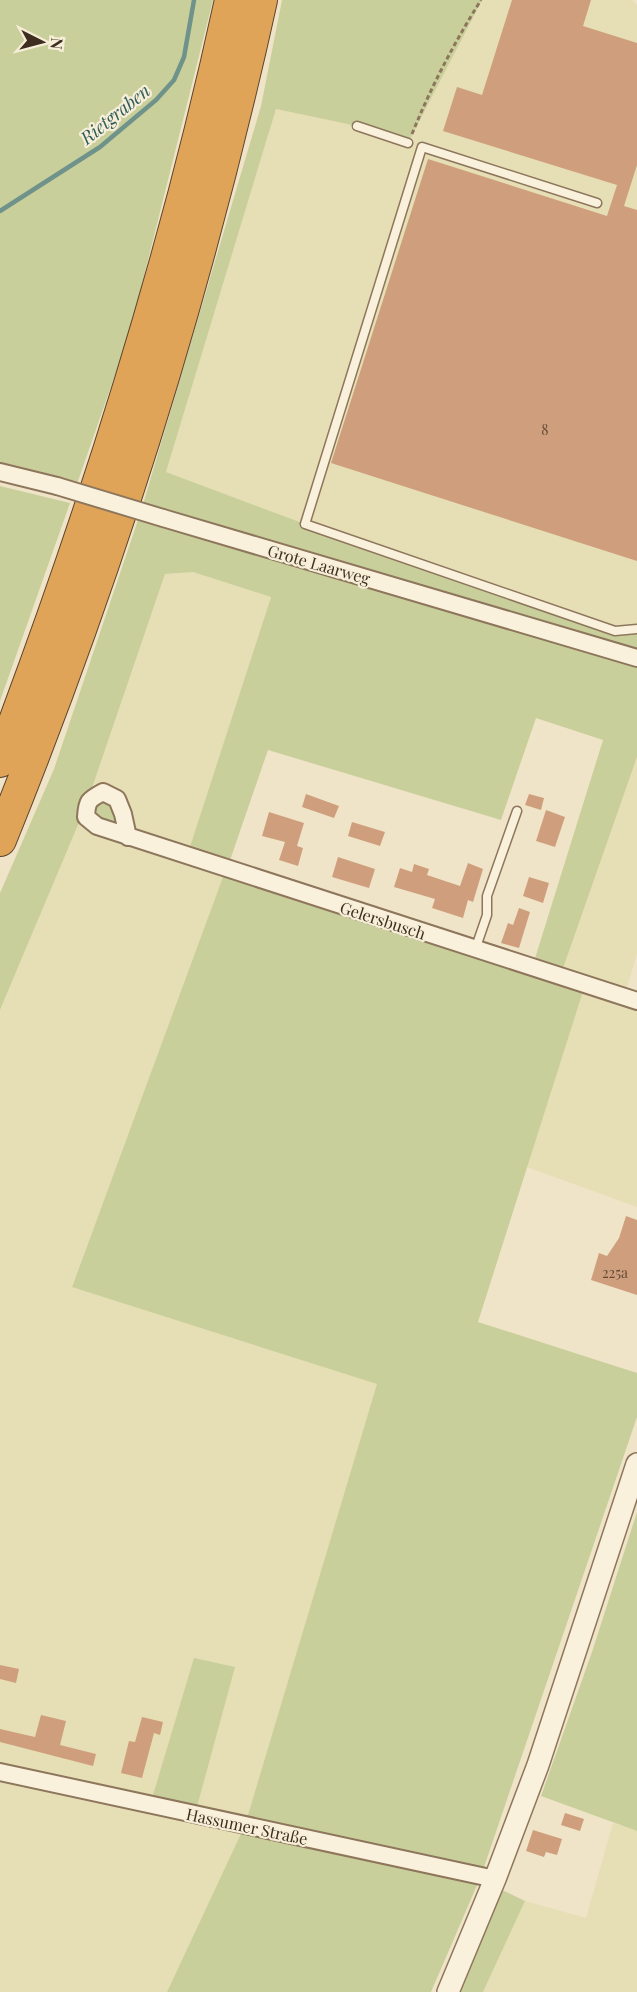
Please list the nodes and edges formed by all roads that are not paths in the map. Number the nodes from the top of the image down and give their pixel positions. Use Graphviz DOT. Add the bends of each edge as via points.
graph roads {
  1 [pos="231,0"];
  2 [pos="261,0"];
  3 [pos="357,126"];
  4 [pos="408,143"];
  5 [pos="597,203"];
  6 [pos="0,472"];
  7 [pos="637,629"];
  8 [pos="637,658"];
  9 [pos="0,761"];
  10 [pos="517,811"];
  11 [pos="129,837"];
  12 [pos="0,840"];
  13 [pos="475,950"];
  14 [pos="637,1001"];
  15 [pos="637,1464"];
  16 [pos="0,1772"];
  17 [pos="495,1879"];
  18 [pos="448,1992"];
  1 -- 9 [label="highway" via="182,199 116,429"];
  2 -- 12 [label="highway" via="177,328 73,646"];
  3 -- 4 [label="lane"];
  5 -- 7 [label="lane" via="422,147 305,524 615,631"];
  6 -- 8 [label="street, Grote Laarweg, bridge"];
  10 -- 13 [label="lane" via="487,896 487,915"];
  11 -- 13 [label="street, Gelersbusch"];
  13 -- 14 [label="street, Gelersbusch"];
  15 -- 17 [label="street" via="538,1765"];
  16 -- 17 [label="street, Hassumer Straße"];
  17 -- 18 [label="street"];
}
